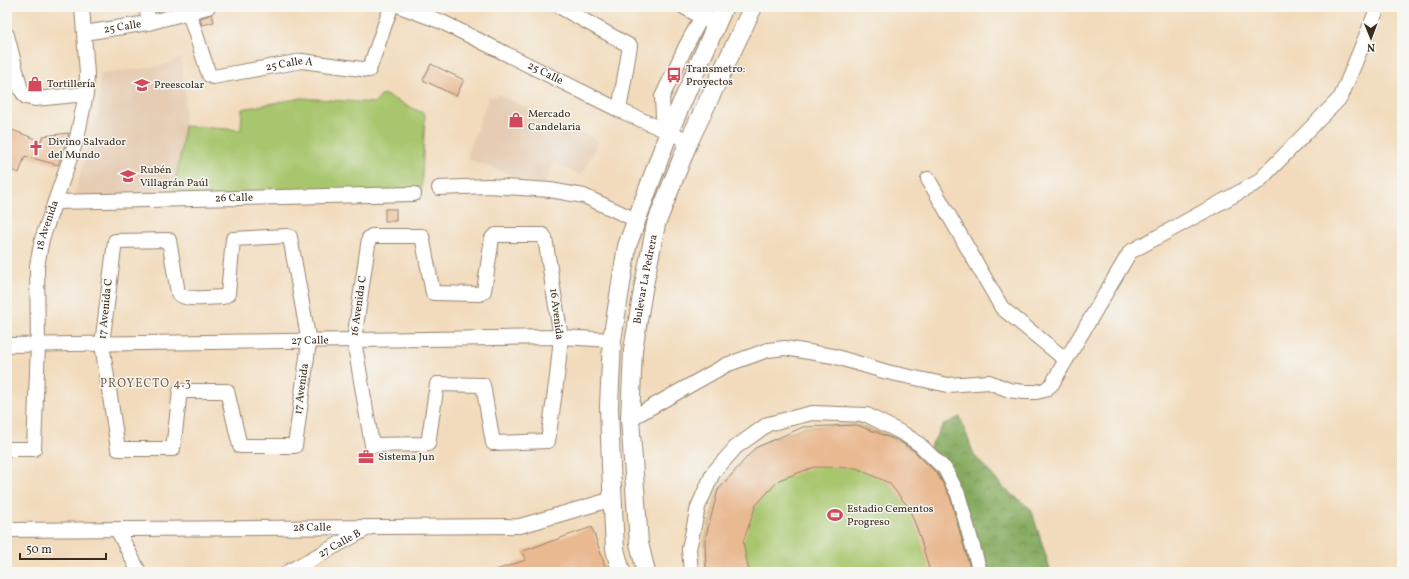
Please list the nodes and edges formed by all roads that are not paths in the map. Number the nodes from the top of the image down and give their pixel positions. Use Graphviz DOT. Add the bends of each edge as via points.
graph roads {
  1 [pos="82,7"];
  2 [pos="147,7"];
  3 [pos="208,7"];
  4 [pos="391,7"];
  5 [pos="402,7"];
  6 [pos="560,7"];
  7 [pos="684,7"];
  8 [pos="724,7"];
  9 [pos="753,7"];
  10 [pos="1378,7"];
  11 [pos="189,13"];
  12 [pos="708,16"];
  13 [pos="148,22"];
  14 [pos="84,33"];
  15 [pos="7,35"];
  16 [pos="86,94"];
  17 [pos="619,110"];
  18 [pos="669,132"];
  19 [pos="689,141"];
  20 [pos="928,179"];
  21 [pos="439,188"];
  22 [pos="414,194"];
  23 [pos="55,202"];
  24 [pos="636,220"];
  25 [pos="482,293"];
  26 [pos="178,294"];
  27 [pos="561,337"];
  28 [pos="354,340"];
  29 [pos="612,340"];
  30 [pos="309,342"];
  31 [pos="102,344"];
  32 [pos="7,345"];
  33 [pos="38,345"];
  34 [pos="1066,360"];
  35 [pos="630,419"];
  36 [pos="493,443"];
  37 [pos="7,449"];
  38 [pos="173,449"];
  39 [pos="613,499"];
  40 [pos="370,527"];
  41 [pos="116,529"];
  42 [pos="7,530"];
  43 [pos="139,572"];
  44 [pos="288,572"];
  45 [pos="621,572"];
  46 [pos="646,572"];
  47 [pos="691,572"];
  48 [pos="980,572"];
  1 -- 14 [label="street, 18 Avenida"];
  2 -- 13 [label="street"];
  3 -- 11 [label="street, 25 Calle"];
  4 -- 11 [label="street, 25 Calle A" via="369,70 302,61 211,76"];
  5 -- 17 [label="street, 25 Calle" via="442,22"];
  6 -- 17 [label="street" via="629,45"];
  7 -- 12 [label="street"];
  8 -- 12 [label="main road, Bulevar La Pedrera"];
  9 -- 19 [label="main road, Bulevar La Pedrera"];
  10 -- 34 [label="street" via="1341,97 1258,182 1130,252"];
  11 -- 13 [label="street, 25 Calle"];
  12 -- 18 [label="main road, Bulevar La Pedrera"];
  13 -- 14 [label="street, 25 Calle"];
  14 -- 16 [label="street, 18 Avenida"];
  15 -- 16 [label="street" via="21,90 26,97 35,99"];
  16 -- 23 [label="street, 18 Avenida" via="77,138"];
  17 -- 18 [label="street, 25 Calle"];
  18 -- 19 [label="street, 25 Calle"];
  18 -- 24 [label="main road, Bulevar La Pedrera"];
  19 -- 35 [label="main road, Bulevar La Pedrera" via="656,224 633,350"];
  20 -- 34 [label="street" via="1002,308"];
  21 -- 24 [label="street" via="488,186 550,190 584,196"];
  22 -- 23 [label="street, 26 Calle"];
  23 -- 33 [label="street, 18 Avenida" via="42,239 37,266"];
  24 -- 29 [label="main road, Bulevar La Pedrera" via="627,246"];
  25 -- 27 [label="street, 16 Avenida" via="492,237 543,236"];
  25 -- 28 [label="street, 16 Avenida C" via="433,293 422,236 372,236 369,238"];
  26 -- 30 [label="street, 17 Avenida" via="186,298 224,297 228,294 234,239 290,237"];
  26 -- 31 [label="street, 17 Avenida C" via="169,240 116,241"];
  27 -- 28 [label="street, 27 Calle"];
  27 -- 29 [label="street, 27 Calle"];
  27 -- 36 [label="street, 16 Avenida" via="548,441"];
  28 -- 30 [label="street, 27 Calle"];
  28 -- 36 [label="street, 16 Avenida C" via="372,445 428,444 437,384 483,385"];
  29 -- 39 [label="main road, Bulevar La Pedrera" via="609,406"];
  30 -- 31 [label="street, 27 Calle"];
  30 -- 38 [label="street, 17 Avenida" via="295,446 240,446 227,391 180,391"];
  31 -- 33 [label="street, 27 Calle"];
  31 -- 38 [label="street, 17 Avenida C" via="118,449"];
  32 -- 33 [label="street, 27 Calle"];
  33 -- 37 [label="street, 18 Avenida" via="34,449"];
  34 -- 35 [label="street" via="1052,384 1045,390 1024,392 1008,390 989,382 948,385 887,372 833,356 785,348 768,350 726,365"];
  35 -- 46 [label="main road, Bulevar La Pedrera" via="639,543"];
  39 -- 40 [label="street, 28 Calle" via="520,526"];
  39 -- 45 [label="main road, Bulevar La Pedrera" via="616,549"];
  40 -- 41 [label="street, 28 Calle"];
  40 -- 44 [label="street, 27 Calle B"];
  41 -- 42 [label="street, 28 Calle"];
  41 -- 43 [label="street"];
  47 -- 48 [label="street" via="688,549 698,507 713,473 736,447 768,424 812,413 867,415 919,444 945,469 958,494"];
}
